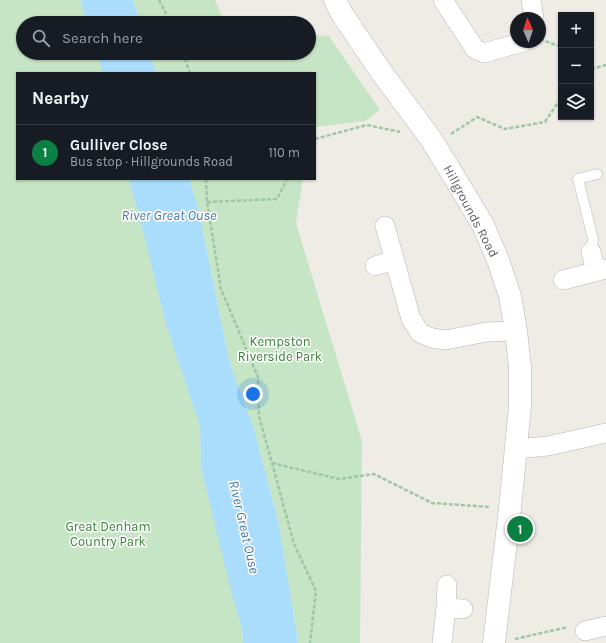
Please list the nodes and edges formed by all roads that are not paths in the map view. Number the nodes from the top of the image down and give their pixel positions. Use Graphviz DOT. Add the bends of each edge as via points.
graph roads {
  1 [pos="335,0"];
  2 [pos="443,0"];
  3 [pos="531,0"];
  4 [pos="533,12"];
  5 [pos="510,45"];
  6 [pos="597,174"];
  7 [pos="385,226"];
  8 [pos="591,252"];
  9 [pos="394,260"];
  10 [pos="375,266"];
  11 [pos="601,270"];
  12 [pos="563,280"];
  13 [pos="516,331"];
  14 [pos="606,433"];
  15 [pos="516,449"];
  16 [pos="448,585"];
  17 [pos="606,626"];
  18 [pos="585,631"];
  19 [pos="501,642"];
  20 [pos="442,643"];
  1 -- 13 [label="street, Hillgrounds Road" via="382,73 431,139 483,225 510,296"];
  2 -- 5 [label="street" via="475,49 484,52"];
  3 -- 4 [label="street"];
  6 -- 8 [label="lane" via="578,179 593,239"];
  7 -- 9 [label="street"];
  8 -- 11 [label="street"];
  9 -- 10 [label="street"];
  9 -- 13 [label="street" via="411,320 420,333 446,340 486,332"];
  11 -- 12 [label="street"];
  13 -- 15 [label="street, Hillgrounds Road" via="520,367 520,406"];
  14 -- 15 [label="street" via="548,446"];
  15 -- 19 [label="street, Hillgrounds Road"];
  16 -- 20 [label="street" via="454,608"];
  17 -- 18 [label="street"];
}
